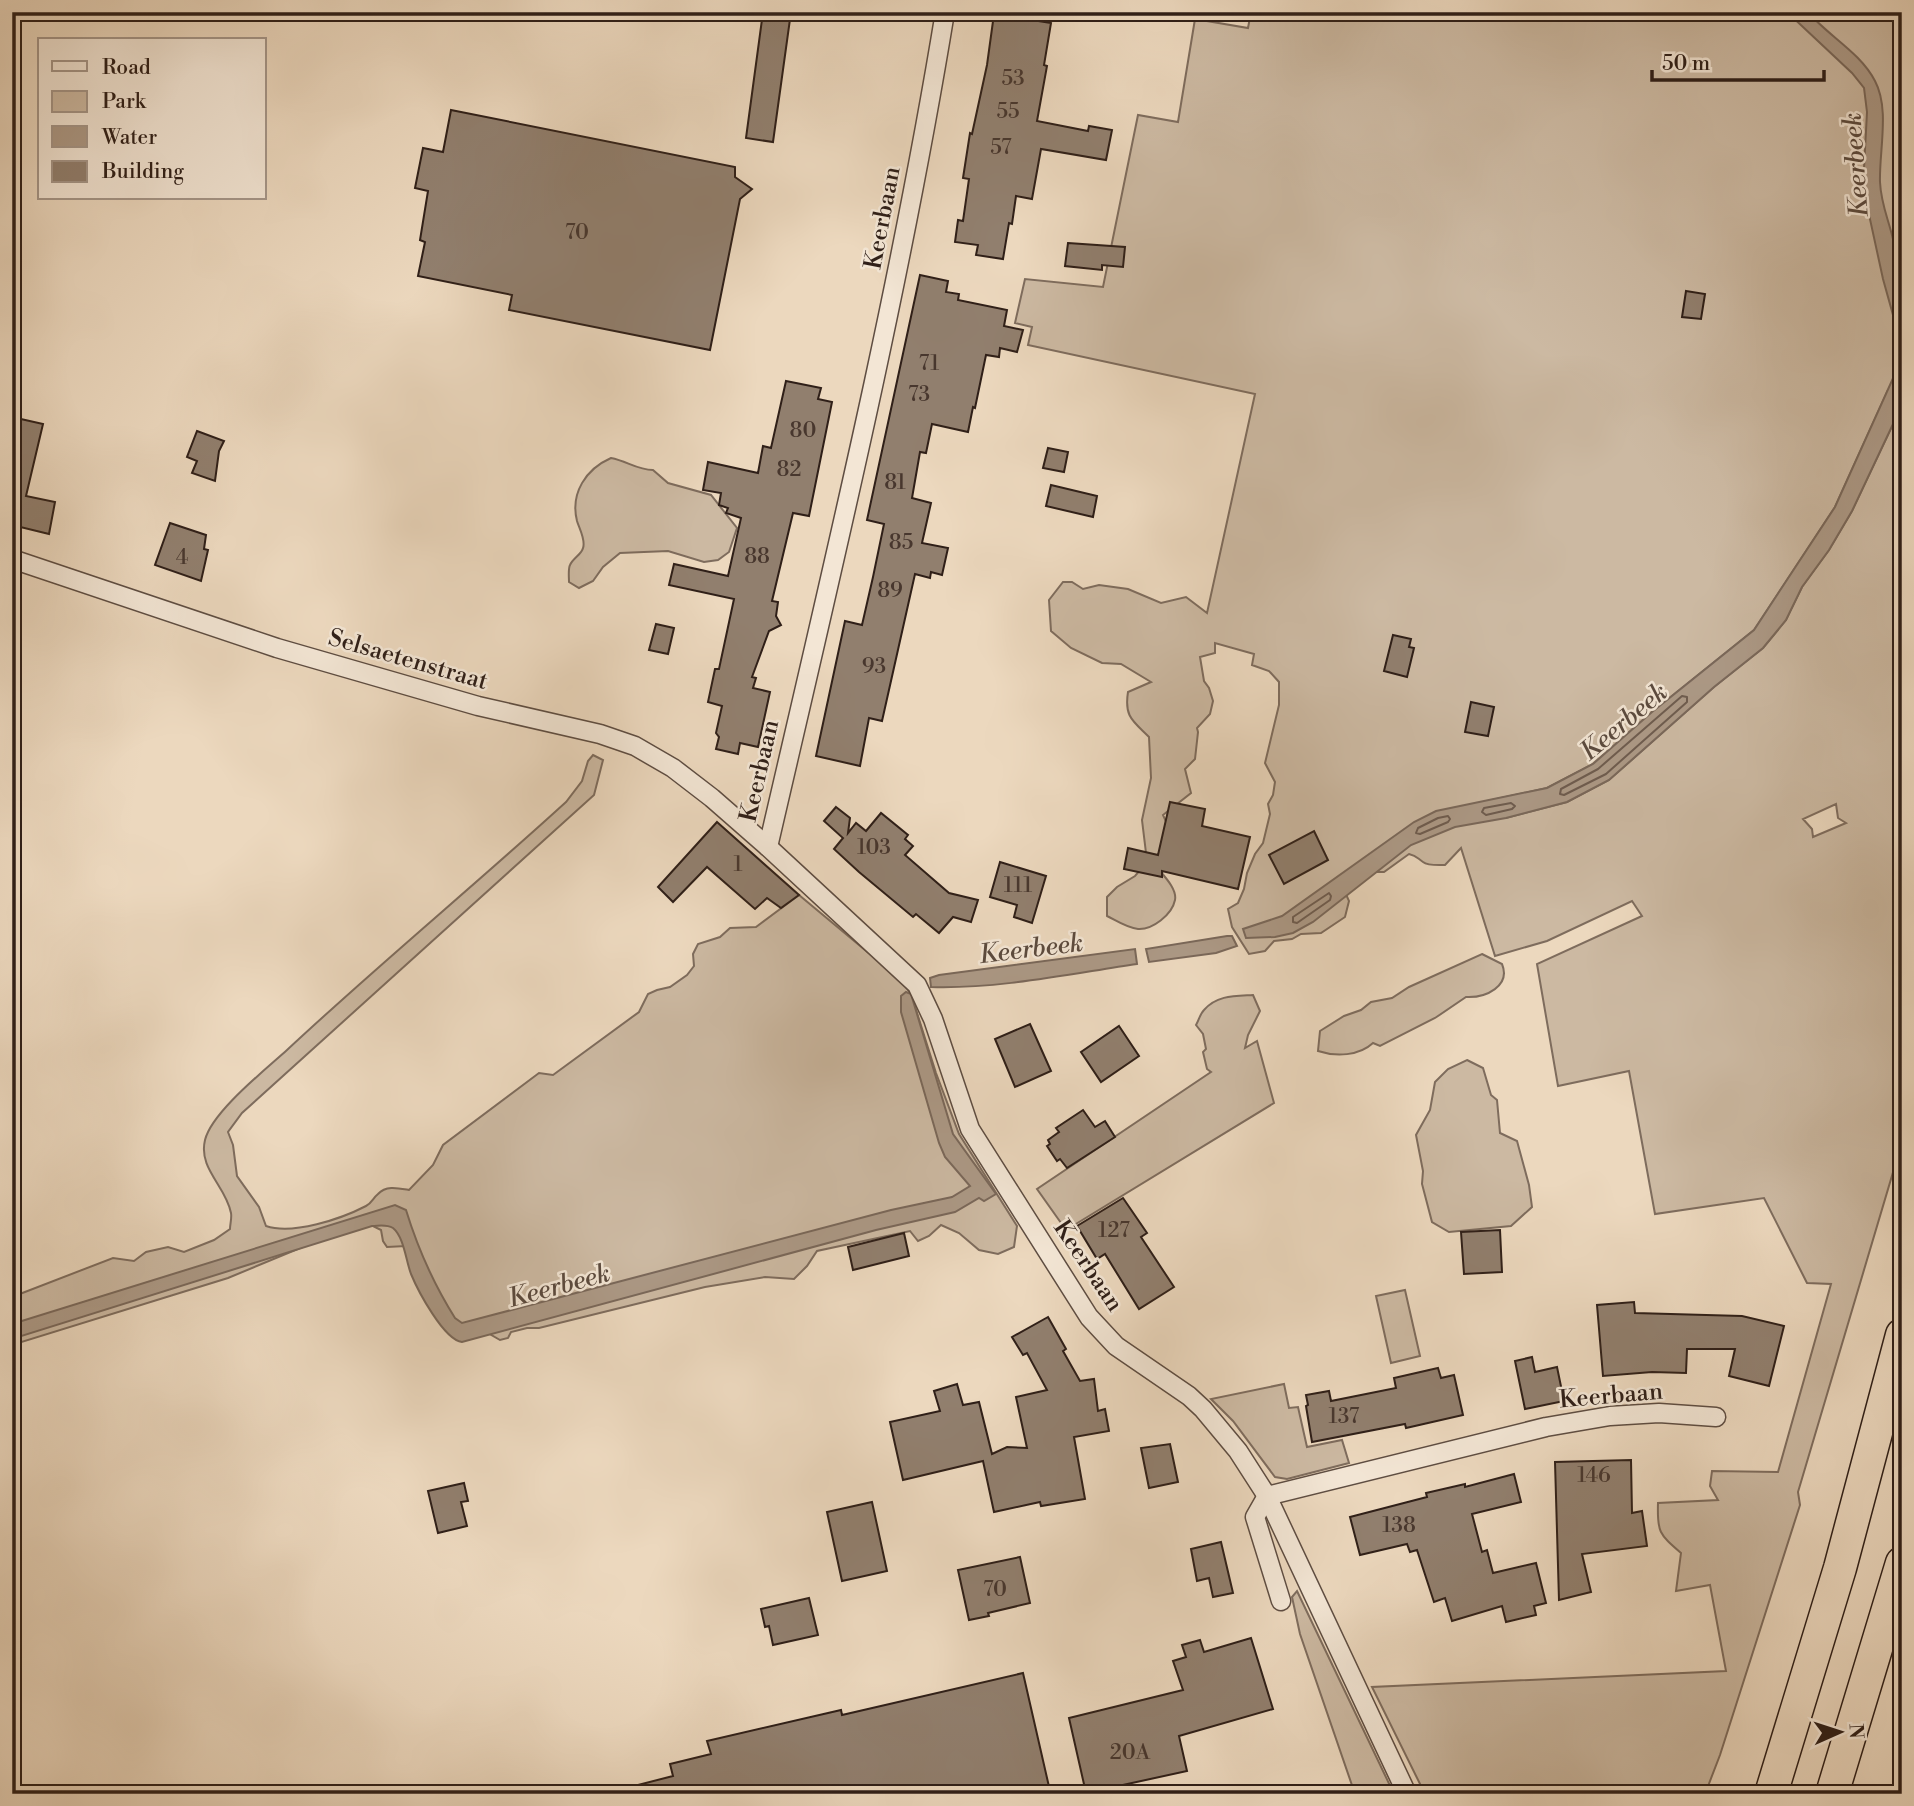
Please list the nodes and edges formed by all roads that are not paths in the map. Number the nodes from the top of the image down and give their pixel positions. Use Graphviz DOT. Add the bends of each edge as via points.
graph roads {
  1 [pos="945,12"];
  2 [pos="12,559"];
  3 [pos="768,847"];
  4 [pos="1902,1335"];
  5 [pos="1716,1417"];
  6 [pos="1267,1496"];
  7 [pos="1902,1563"];
  8 [pos="1281,1601"];
  9 [pos="1407,1794"];
  10 [pos="1771,1794"];
  11 [pos="1832,1794"];
  1 -- 3 [label="street, Keerbaan" via="928,120 865,426"];
  2 -- 3 [label="street, Selsaetenstraat" via="289,652 635,746 673,768"];
  3 -- 6 [label="street, Keerbaan" via="917,985 970,1129 1089,1317 1116,1346 1203,1409"];
  4 -- 10 [label="highway" via="1840,1568"];
  5 -- 6 [label="street, Keerbaan" via="1659,1413 1546,1427"];
  6 -- 8 [label="street" via="1255,1517"];
  6 -- 9 [label="street, Keerbaan"];
  7 -- 11 [label="highway"];
}
